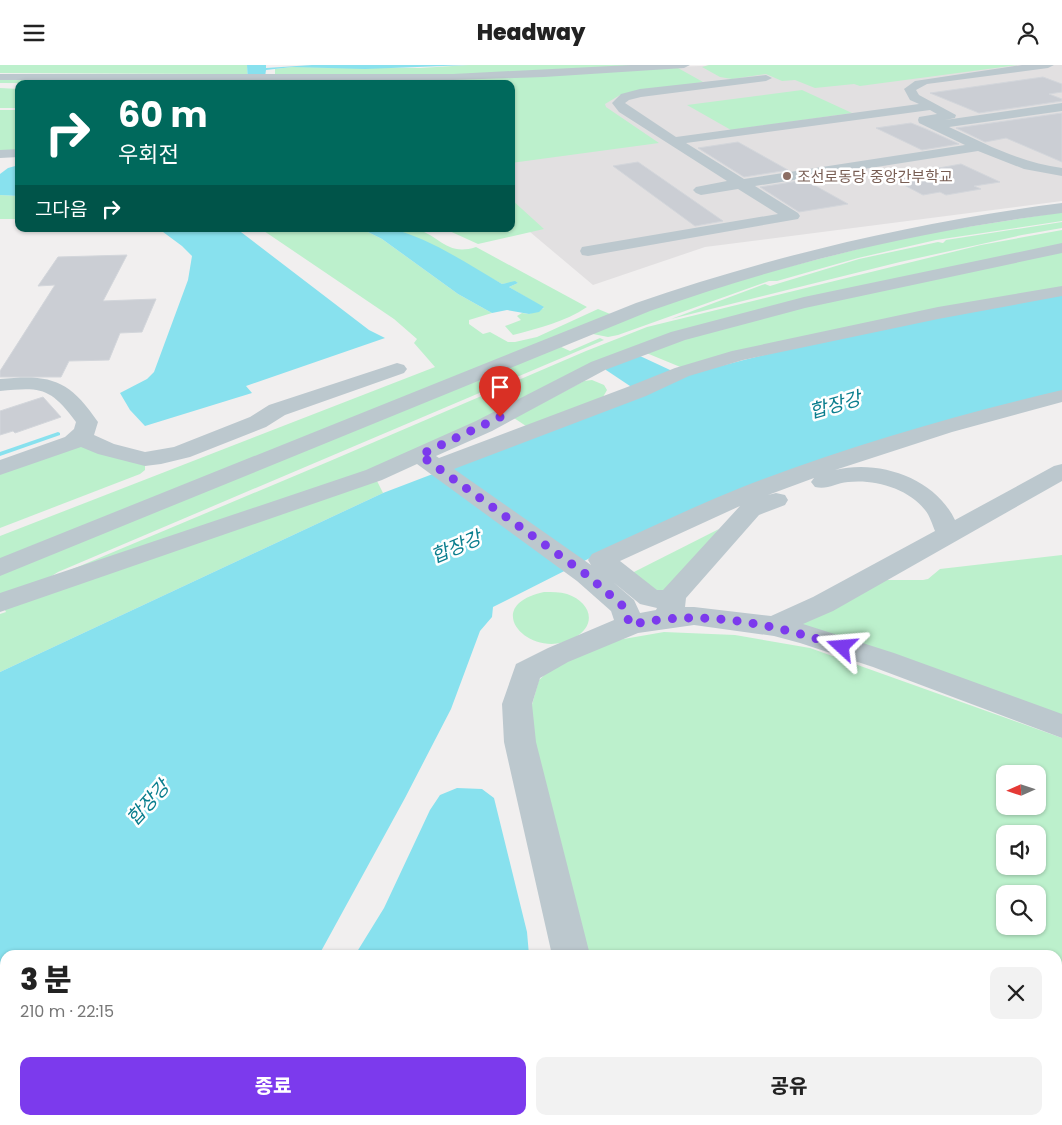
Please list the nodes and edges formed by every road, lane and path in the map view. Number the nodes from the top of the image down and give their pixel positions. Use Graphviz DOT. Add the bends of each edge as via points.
graph roads {
  1 [pos="684,65"];
  2 [pos="1048,65"];
  3 [pos="0,77"];
  4 [pos="766,78"];
  5 [pos="725,86"];
  6 [pos="932,106"];
  7 [pos="1062,107"];
  8 [pos="950,115"];
  9 [pos="974,119"];
  10 [pos="936,125"];
  11 [pos="673,141"];
  12 [pos="982,146"];
  13 [pos="11,154"];
  14 [pos="0,164"];
  15 [pos="1062,172"];
  16 [pos="740,184"];
  17 [pos="701,190"];
  18 [pos="1062,208"];
  19 [pos="1062,248"];
  20 [pos="588,251"];
  21 [pos="1062,291"];
  22 [pos="397,369"];
  23 [pos="0,385"];
  24 [pos="1062,396"];
  25 [pos="79,437"];
  26 [pos="432,464"];
  27 [pos="0,467"];
  28 [pos="811,471"];
  29 [pos="1062,471"];
  30 [pos="844,475"];
  31 [pos="749,502"];
  32 [pos="949,534"];
  33 [pos="0,568"];
  34 [pos="0,603"];
  35 [pos="670,609"];
  36 [pos="630,625"];
  37 [pos="774,626"];
  38 [pos="1062,726"];
  39 [pos="570,950"];
  1 -- 3 [label="street" via="493,76"];
  1 -- 5 [label="street"];
  2 -- 6 [label="street" via="926,81 910,89 914,97"];
  4 -- 5 [label="street"];
  5 -- 11 [label="street" via="631,95 620,100 618,103 622,109"];
  6 -- 8 [label="street"];
  6 -- 11 [label="street"];
  7 -- 9 [label="street"];
  8 -- 9 [label="street"];
  8 -- 10 [label="street" via="924,120"];
  9 -- 10 [label="street"];
  10 -- 12 [label="street"];
  11 -- 16 [label="street"];
  12 -- 15 [label="street" via="1030,167"];
  12 -- 16 [label="street"];
  13 -- 14 [label="street"];
  16 -- 17 [label="street"];
  16 -- 20 [label="street" via="792,217"];
  18 -- 33 [label="street" via="862,243 696,287"];
  19 -- 26 [label="street" via="804,303 678,336 598,366 484,426"];
  21 -- 26 [label="street" via="739,355 682,372 638,391"];
  22 -- 25 [label="street" via="277,410 258,422 161,457 145,459 106,449"];
  23 -- 25 [label="street" via="40,383 60,393 78,408 87,422 85,432"];
  24 -- 28 [label="street" via="977,418"];
  25 -- 27 [label="street" via="73,442"];
  26 -- 34 [label="street" via="374,475"];
  26 -- 36 [label="street" via="587,575 624,607"];
  28 -- 30 [label="street"];
  28 -- 31 [label="street"];
  29 -- 32 [label="street"];
  30 -- 31 [label="street"];
  30 -- 32 [label="street" via="889,478 906,485 935,506"];
  31 -- 35 [label="street" via="673,595"];
  31 -- 35 [label="street" via="601,560 650,598"];
  32 -- 37 [label="street" via="823,604"];
  35 -- 36 [label="street"];
  35 -- 37 [label="street" via="694,616"];
  36 -- 39 [label="street" via="558,655 527,673 517,703 520,742"];
  37 -- 38 [label="street" via="810,635"];
}
